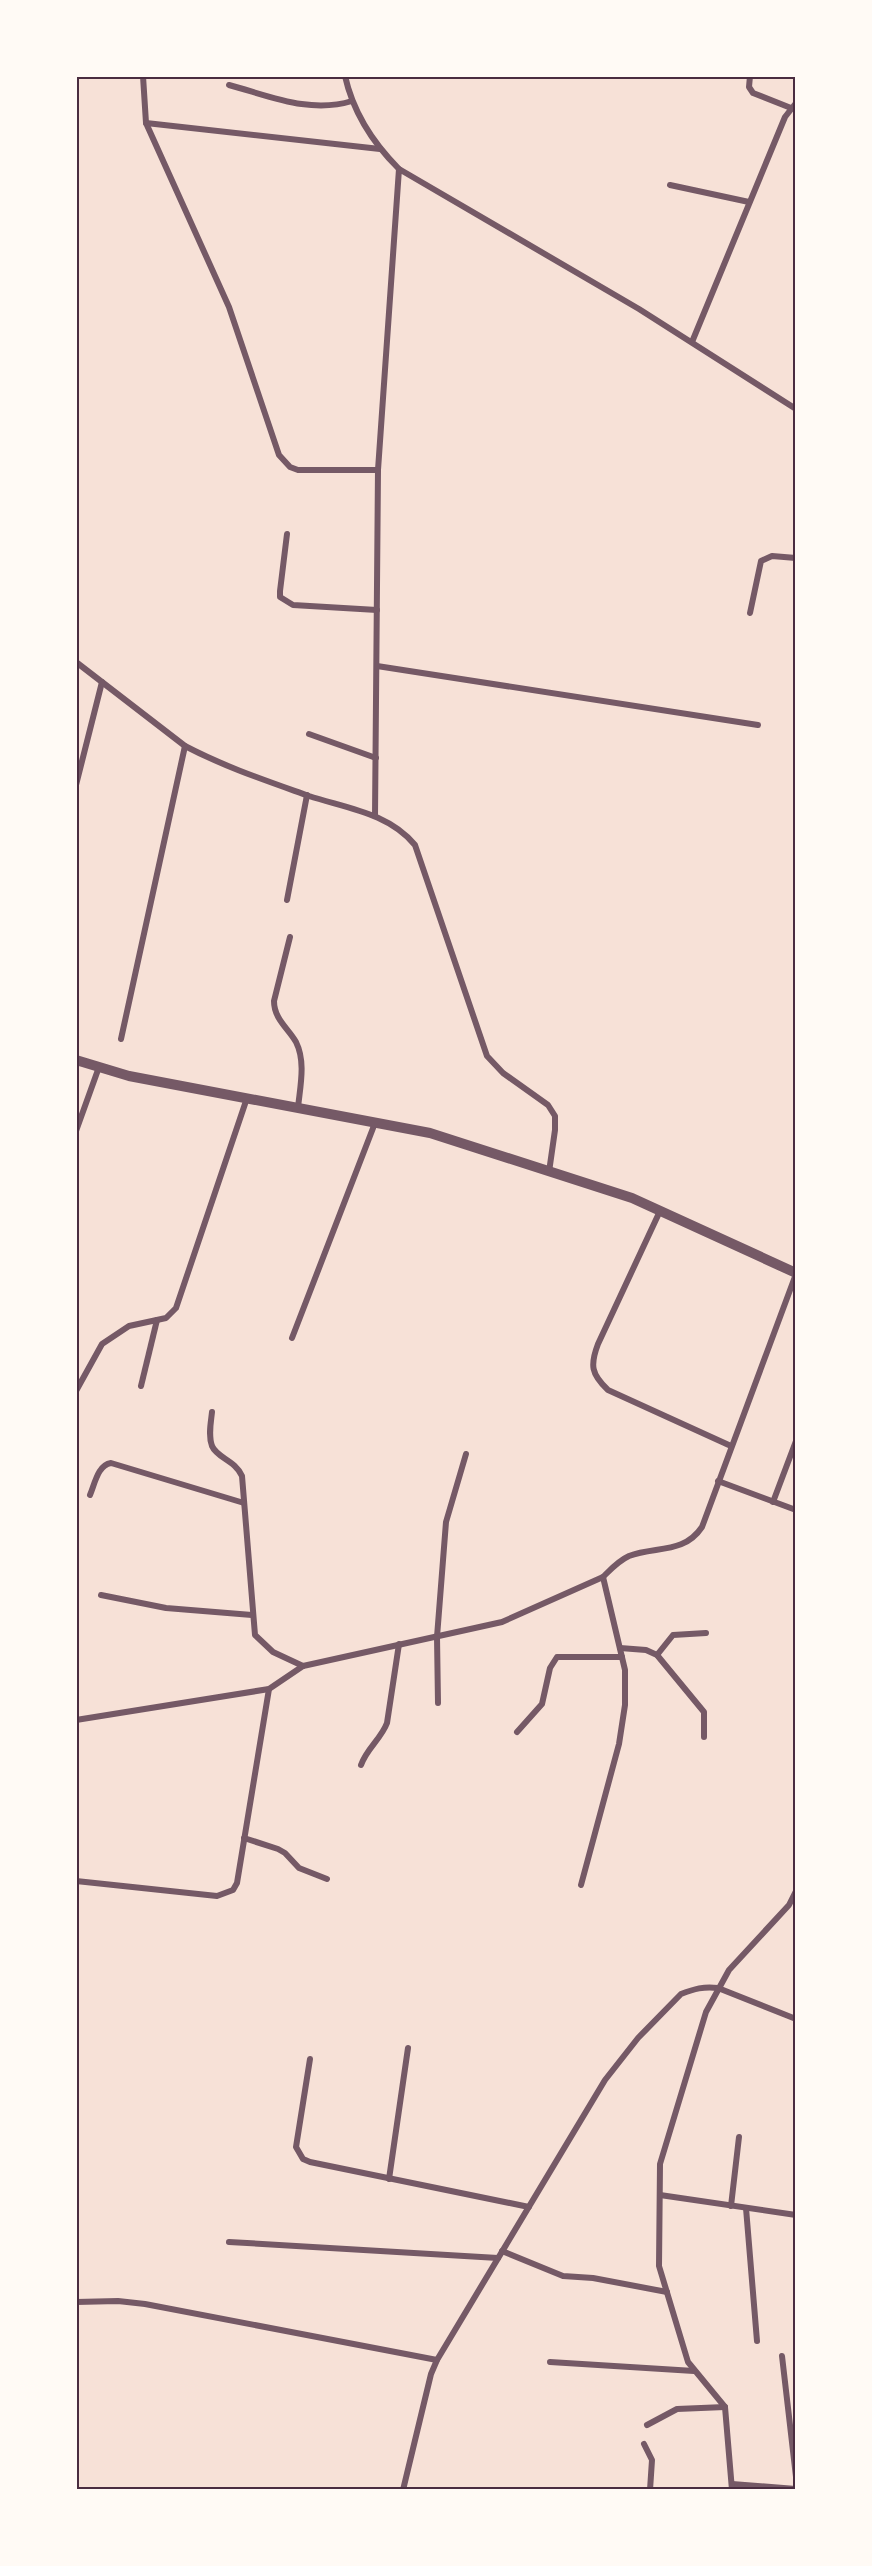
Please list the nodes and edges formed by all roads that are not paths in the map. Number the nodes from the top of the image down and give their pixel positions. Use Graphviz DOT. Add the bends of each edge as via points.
graph roads {
  1 [pos="143,76"];
  2 [pos="345,76"];
  3 [pos="750,76"];
  4 [pos="229,86"];
  5 [pos="352,101"];
  6 [pos="793,105"];
  7 [pos="146,123"];
  8 [pos="380,149"];
  9 [pos="399,169"];
  10 [pos="670,185"];
  11 [pos="749,202"];
  12 [pos="692,342"];
  13 [pos="795,409"];
  14 [pos="378,470"];
  15 [pos="286,534"];
  16 [pos="795,558"];
  17 [pos="377,610"];
  18 [pos="750,613"];
  19 [pos="76,662"];
  20 [pos="377,666"];
  21 [pos="102,682"];
  22 [pos="758,725"];
  23 [pos="309,734"];
  24 [pos="185,746"];
  25 [pos="376,758"];
  26 [pos="76,785"];
  27 [pos="307,795"];
  28 [pos="375,816"];
  29 [pos="287,900"];
  30 [pos="290,937"];
  31 [pos="121,1039"];
  32 [pos="76,1060"];
  33 [pos="99,1067"];
  34 [pos="247,1098"];
  35 [pos="298,1108"];
  36 [pos="375,1122"];
  37 [pos="76,1131"];
  38 [pos="549,1172"];
  39 [pos="660,1211"];
  40 [pos="795,1274"];
  41 [pos="157,1320"];
  42 [pos="292,1338"];
  43 [pos="141,1386"];
  44 [pos="76,1391"];
  45 [pos="212,1412"];
  46 [pos="795,1442"];
  47 [pos="731,1446"];
  48 [pos="466,1454"];
  49 [pos="718,1481"];
  50 [pos="90,1495"];
  51 [pos="773,1502"];
  52 [pos="244,1503"];
  53 [pos="795,1510"];
  54 [pos="603,1577"];
  55 [pos="101,1595"];
  56 [pos="252,1615"];
  57 [pos="706,1633"];
  58 [pos="437,1637"];
  59 [pos="399,1644"];
  60 [pos="620,1648"];
  61 [pos="657,1655"];
  62 [pos="622,1657"];
  63 [pos="303,1666"];
  64 [pos="268,1689"];
  65 [pos="438,1702"];
  66 [pos="76,1720"];
  67 [pos="516,1732"];
  68 [pos="704,1737"];
  69 [pos="361,1765"];
  70 [pos="244,1838"];
  71 [pos="327,1879"];
  72 [pos="76,1881"];
  73 [pos="581,1885"];
  74 [pos="795,1891"];
  75 [pos="718,1988"];
  76 [pos="795,2019"];
  77 [pos="408,2048"];
  78 [pos="310,2059"];
  79 [pos="739,2137"];
  80 [pos="389,2179"];
  81 [pos="660,2195"];
  82 [pos="731,2206"];
  83 [pos="529,2207"];
  84 [pos="746,2208"];
  85 [pos="795,2215"];
  86 [pos="229,2242"];
  87 [pos="502,2251"];
  88 [pos="498,2258"];
  89 [pos="667,2292"];
  90 [pos="76,2302"];
  91 [pos="757,2341"];
  92 [pos="782,2356"];
  93 [pos="437,2360"];
  94 [pos="550,2362"];
  95 [pos="694,2371"];
  96 [pos="725,2407"];
  97 [pos="647,2425"];
  98 [pos="644,2444"];
  99 [pos="795,2477"];
  100 [pos="732,2487"];
  101 [pos="795,2488"];
  102 [pos="403,2490"];
  103 [pos="650,2490"];
  1 -- 7 [label="street"];
  2 -- 5 [label="street"];
  3 -- 6 [label="street" via="753,93"];
  4 -- 5 [label="street" via="310,107"];
  5 -- 8 [label="street"];
  6 -- 11 [label="street" via="784,117"];
  7 -- 8 [label="street"];
  7 -- 14 [label="street" via="229,307 279,455 298,470"];
  8 -- 9 [label="street"];
  9 -- 12 [label="street"];
  9 -- 14 [label="street"];
  10 -- 11 [label="street"];
  11 -- 12 [label="street"];
  12 -- 13 [label="street"];
  14 -- 17 [label="street"];
  15 -- 17 [label="street" via="280,591 285,602"];
  16 -- 18 [label="street" via="772,556 761,561"];
  17 -- 20 [label="street"];
  19 -- 21 [label="street"];
  20 -- 22 [label="street"];
  20 -- 25 [label="street"];
  21 -- 24 [label="street"];
  21 -- 26 [label="street"];
  23 -- 25 [label="street"];
  24 -- 27 [label="street" via="229,767"];
  24 -- 31 [label="street"];
  25 -- 28 [label="street"];
  27 -- 28 [label="street"];
  27 -- 29 [label="street"];
  28 -- 38 [label="street" via="399,828 414,845 487,1056 502,1072 548,1105 555,1116"];
  30 -- 35 [label="street" via="274,1010 296,1043 300,1057"];
  32 -- 33 [label="street"];
  33 -- 34 [label="street"];
  33 -- 37 [label="street"];
  34 -- 35 [label="street"];
  34 -- 41 [label="street" via="176,1308 166,1318"];
  35 -- 36 [label="street"];
  36 -- 38 [label="street" via="430,1133"];
  36 -- 42 [label="street"];
  38 -- 39 [label="street"];
  39 -- 40 [label="street"];
  39 -- 47 [label="street" via="598,1344 592,1370 608,1390"];
  40 -- 47 [label="street"];
  41 -- 43 [label="street"];
  41 -- 44 [label="street" via="129,1326 102,1344"];
  45 -- 52 [label="street" via="212,1446 239,1468"];
  46 -- 51 [label="street"];
  47 -- 49 [label="street"];
  48 -- 58 [label="street" via="446,1521"];
  49 -- 51 [label="street"];
  49 -- 54 [label="street" via="695,1538 683,1545 629,1556"];
  50 -- 52 [label="street" via="100,1469 111,1463"];
  51 -- 53 [label="street"];
  52 -- 56 [label="street"];
  54 -- 58 [label="street" via="502,1622"];
  54 -- 60 [label="street"];
  55 -- 56 [label="street" via="166,1608"];
  56 -- 63 [label="street" via="255,1635 262,1644"];
  57 -- 61 [label="street" via="673,1635"];
  58 -- 59 [label="street"];
  58 -- 65 [label="street"];
  59 -- 63 [label="street"];
  59 -- 69 [label="street" via="387,1723"];
  60 -- 61 [label="street"];
  60 -- 62 [label="street"];
  61 -- 68 [label="street" via="704,1712"];
  62 -- 67 [label="street" via="557,1657 550,1668 542,1704"];
  62 -- 73 [label="street" via="625,1705 619,1744"];
  63 -- 64 [label="street"];
  64 -- 66 [label="street"];
  64 -- 70 [label="street"];
  70 -- 71 [label="street" via="278,1849 299,1868"];
  70 -- 72 [label="street" via="237,1883 226,1895"];
  74 -- 75 [label="street" via="789,1905 729,1970"];
  75 -- 76 [label="street"];
  75 -- 81 [label="street" via="706,2012 660,2164"];
  75 -- 83 [label="street" via="692,1989 681,1994 620,2059"];
  77 -- 80 [label="street"];
  78 -- 80 [label="street" via="297,2153 310,2162"];
  79 -- 82 [label="street"];
  80 -- 83 [label="street"];
  81 -- 82 [label="street"];
  81 -- 89 [label="street" via="659,2266"];
  82 -- 84 [label="street"];
  83 -- 87 [label="street"];
  84 -- 85 [label="street"];
  84 -- 91 [label="street"];
  86 -- 88 [label="street"];
  87 -- 88 [label="street"];
  87 -- 89 [label="street" via="563,2276"];
  88 -- 93 [label="street"];
  89 -- 95 [label="street"];
  90 -- 93 [label="street" via="145,2304"];
  92 -- 99 [label="street"];
  93 -- 102 [label="street"];
  94 -- 95 [label="street"];
  95 -- 96 [label="street"];
  96 -- 97 [label="street" via="677,2409"];
  96 -- 100 [label="street"];
  98 -- 103 [label="street" via="652,2460"];
  100 -- 101 [label="street"];
}
